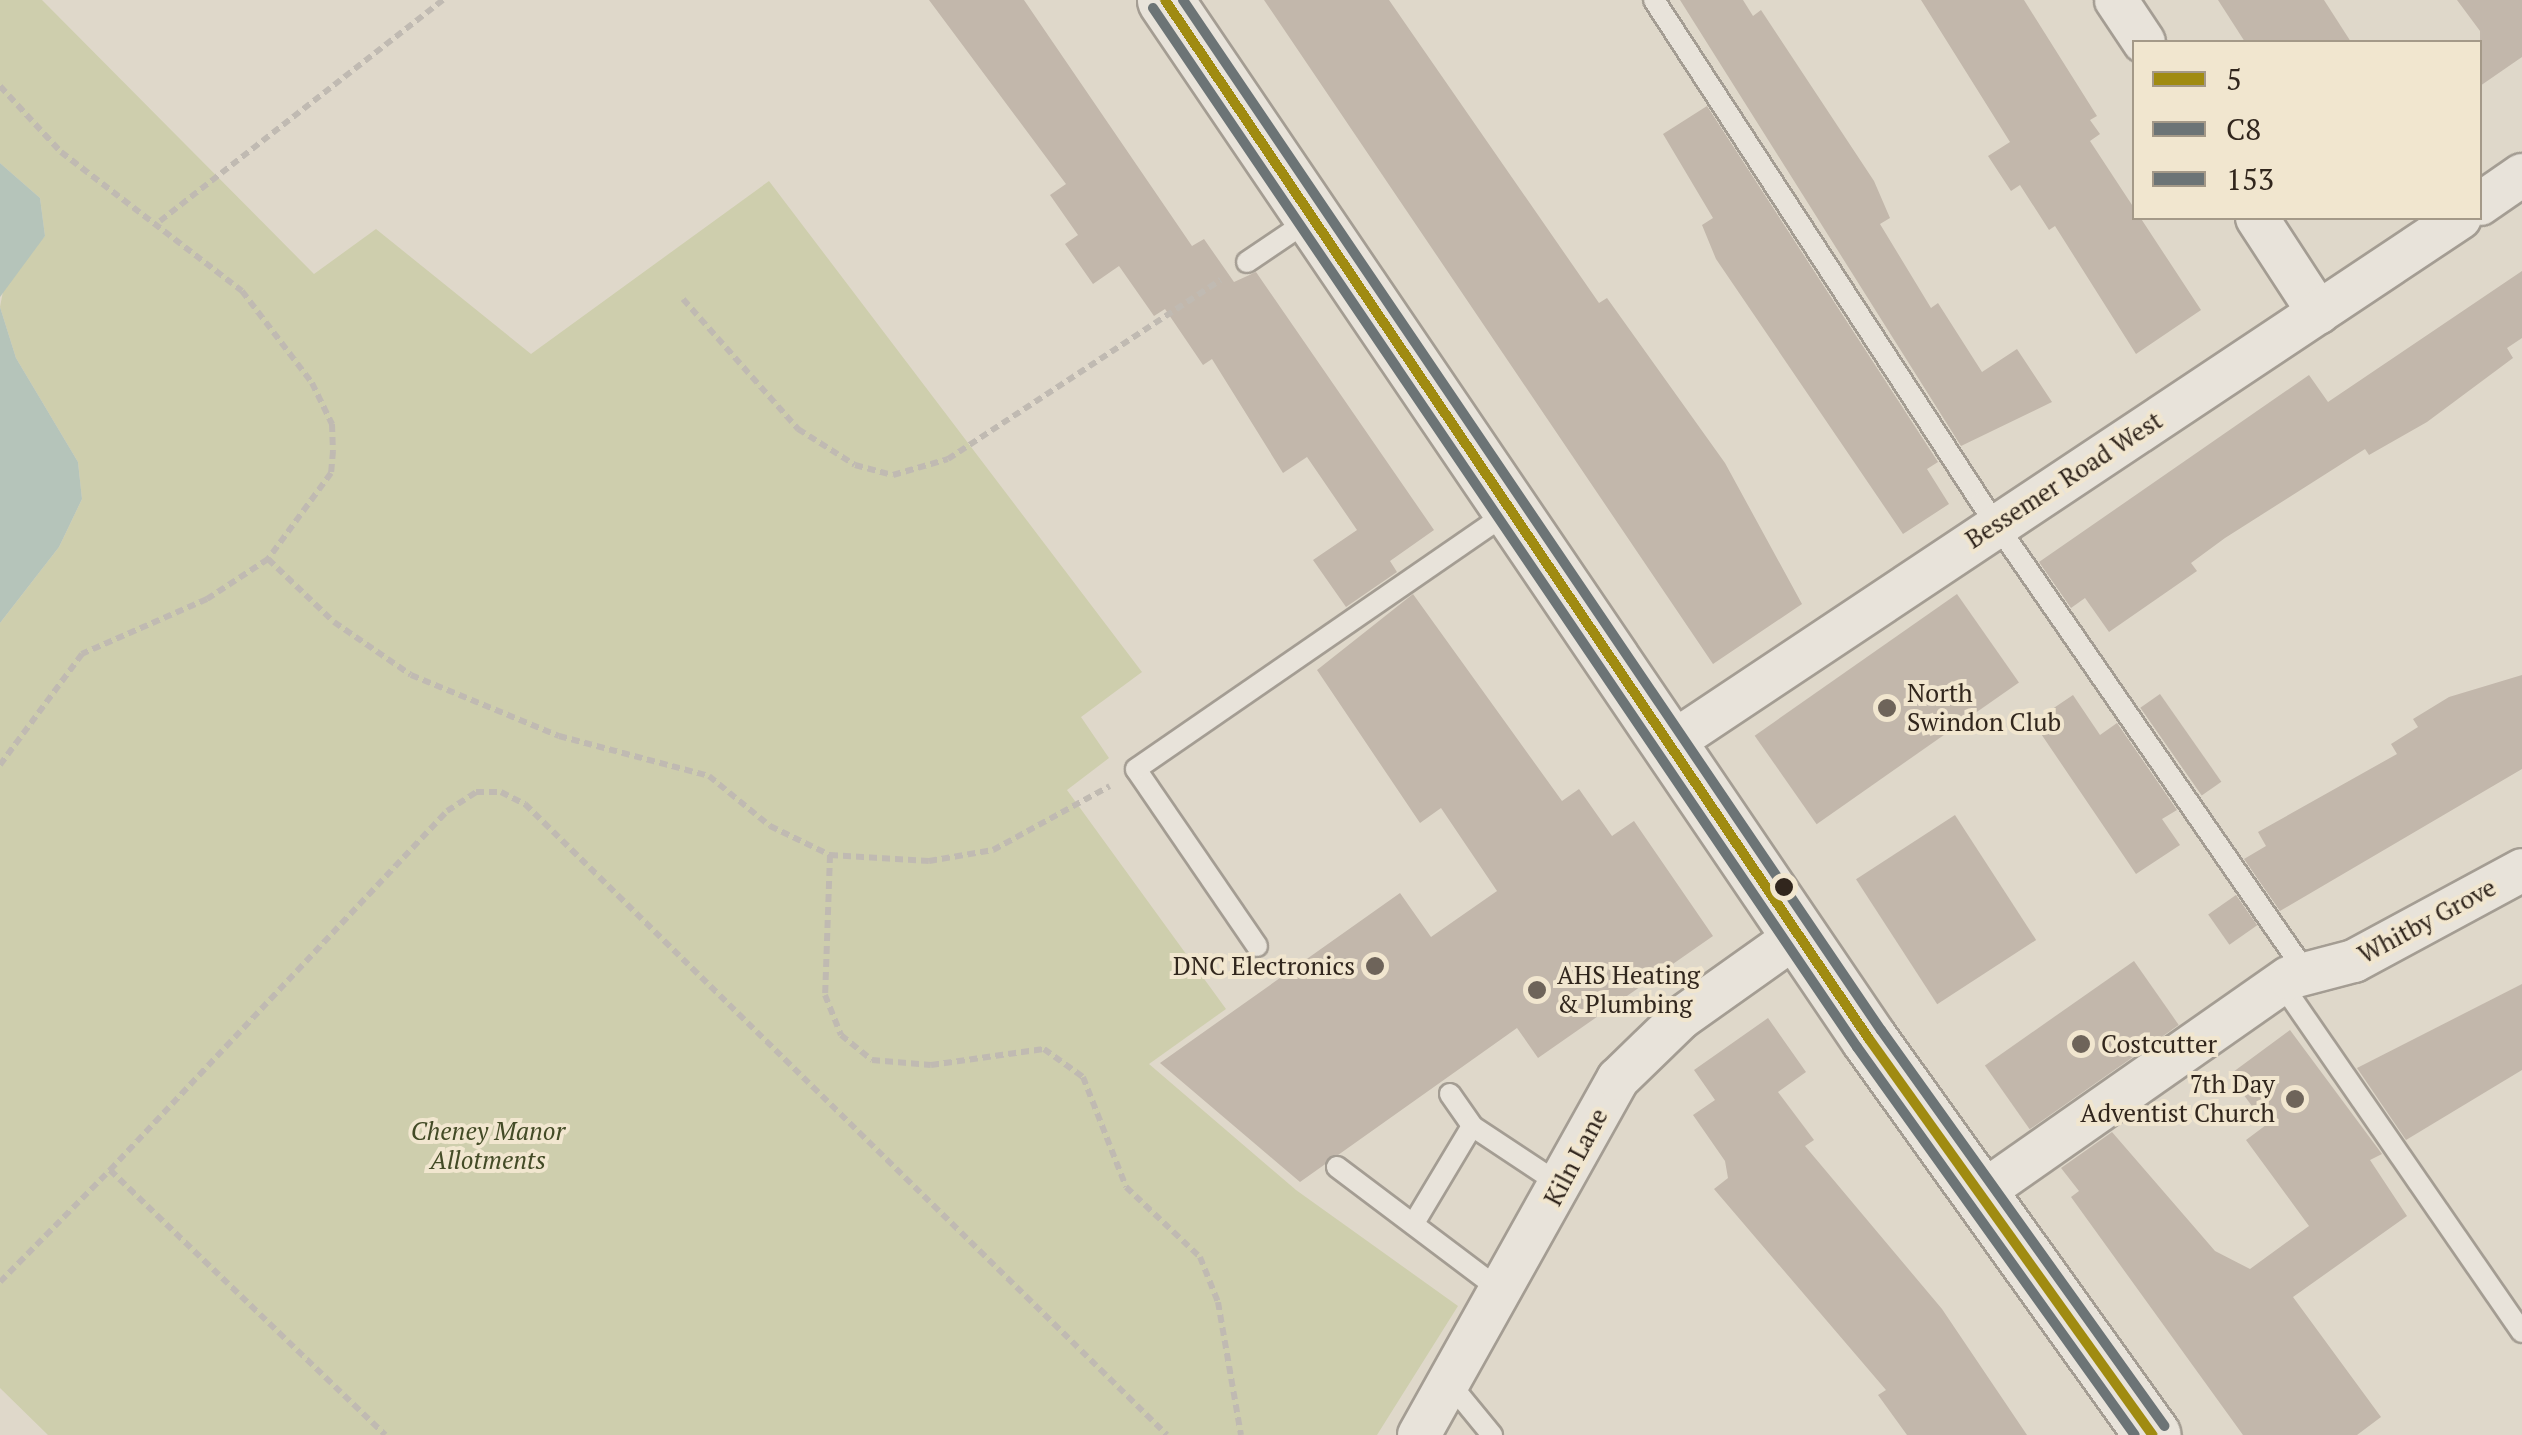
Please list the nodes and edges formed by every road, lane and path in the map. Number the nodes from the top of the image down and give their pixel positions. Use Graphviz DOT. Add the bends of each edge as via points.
graph roads {
  1 [pos="442,0"];
  2 [pos="1166,0"];
  3 [pos="1654,0"];
  4 [pos="2116,0"];
  5 [pos="2143,40"];
  6 [pos="0,86"];
  7 [pos="2522,175"];
  8 [pos="2482,203"];
  9 [pos="1316,216"];
  10 [pos="2258,220"];
  11 [pos="2457,220"];
  12 [pos="160,221"];
  13 [pos="1247,262"];
  14 [pos="683,299"];
  15 [pos="2319,313"];
  16 [pos="1514,508"];
  17 [pos="1998,523"];
  18 [pos="268,559"];
  19 [pos="1670,744"];
  20 [pos="0,765"];
  21 [pos="1136,769"];
  22 [pos="830,856"];
  23 [pos="2522,870"];
  24 [pos="1798,935"];
  25 [pos="1257,946"];
  26 [pos="2294,979"];
  27 [pos="1450,1094"];
  28 [pos="1472,1126"];
  29 [pos="1337,1168"];
  30 [pos="110,1170"];
  31 [pos="1561,1185"];
  32 [pos="1980,1194"];
  33 [pos="1414,1223"];
  34 [pos="0,1282"];
  35 [pos="1504,1293"];
  36 [pos="2522,1332"];
  37 [pos="1451,1385"];
  38 [pos="384,1435"];
  39 [pos="1167,1435"];
  40 [pos="1241,1435"];
  41 [pos="1419,1435"];
  42 [pos="1492,1435"];
  43 [pos="2153,1435"];
  1 -- 12 [label="path"];
  2 -- 9 [label="main road"];
  3 -- 17 [label="lane"];
  4 -- 5 [label="street"];
  6 -- 12 [label="path" via="61,152"];
  7 -- 8 [label="street"];
  9 -- 13 [label="lane"];
  9 -- 16 [label="main road"];
  10 -- 15 [label="street"];
  11 -- 15 [label="street, Bessemer Road West"];
  12 -- 18 [label="path" via="242,291 332,424 331,473"];
  13 -- 14 [label="path" via="948,459 894,475 855,465 798,429"];
  15 -- 17 [label="street, Bessemer Road West"];
  16 -- 19 [label="main road"];
  16 -- 21 [label="lane"];
  17 -- 19 [label="street, Bessemer Road West"];
  17 -- 26 [label="lane"];
  18 -- 20 [label="path" via="208,599 82,654"];
  18 -- 22 [label="path" via="334,622 411,676 559,736 710,776 770,826"];
  19 -- 24 [label="main road"];
  21 -- 22 [label="path" via="992,850 929,861"];
  21 -- 25 [label="lane"];
  22 -- 40 [label="path" via="825,994 842,1034 872,1060 931,1065 1044,1049 1083,1076 1126,1187 1200,1257 1218,1302"];
  23 -- 26 [label="street, Whitby Grove" via="2354,961"];
  24 -- 31 [label="street, Kiln Lane" via="1641,1051"];
  24 -- 32 [label="main road"];
  26 -- 32 [label="street, Whitby Grove"];
  26 -- 36 [label="lane"];
  27 -- 28 [label="lane"];
  28 -- 31 [label="lane"];
  28 -- 33 [label="lane"];
  29 -- 33 [label="lane"];
  30 -- 34 [label="path"];
  30 -- 38 [label="path"];
  30 -- 39 [label="path" via="447,811 476,792 501,792 539,818"];
  31 -- 35 [label="street, Kiln Lane"];
  32 -- 43 [label="main road"];
  33 -- 35 [label="lane"];
  35 -- 37 [label="street, Kiln Lane"];
  37 -- 41 [label="street, Kiln Lane"];
  37 -- 42 [label="lane"];
}
